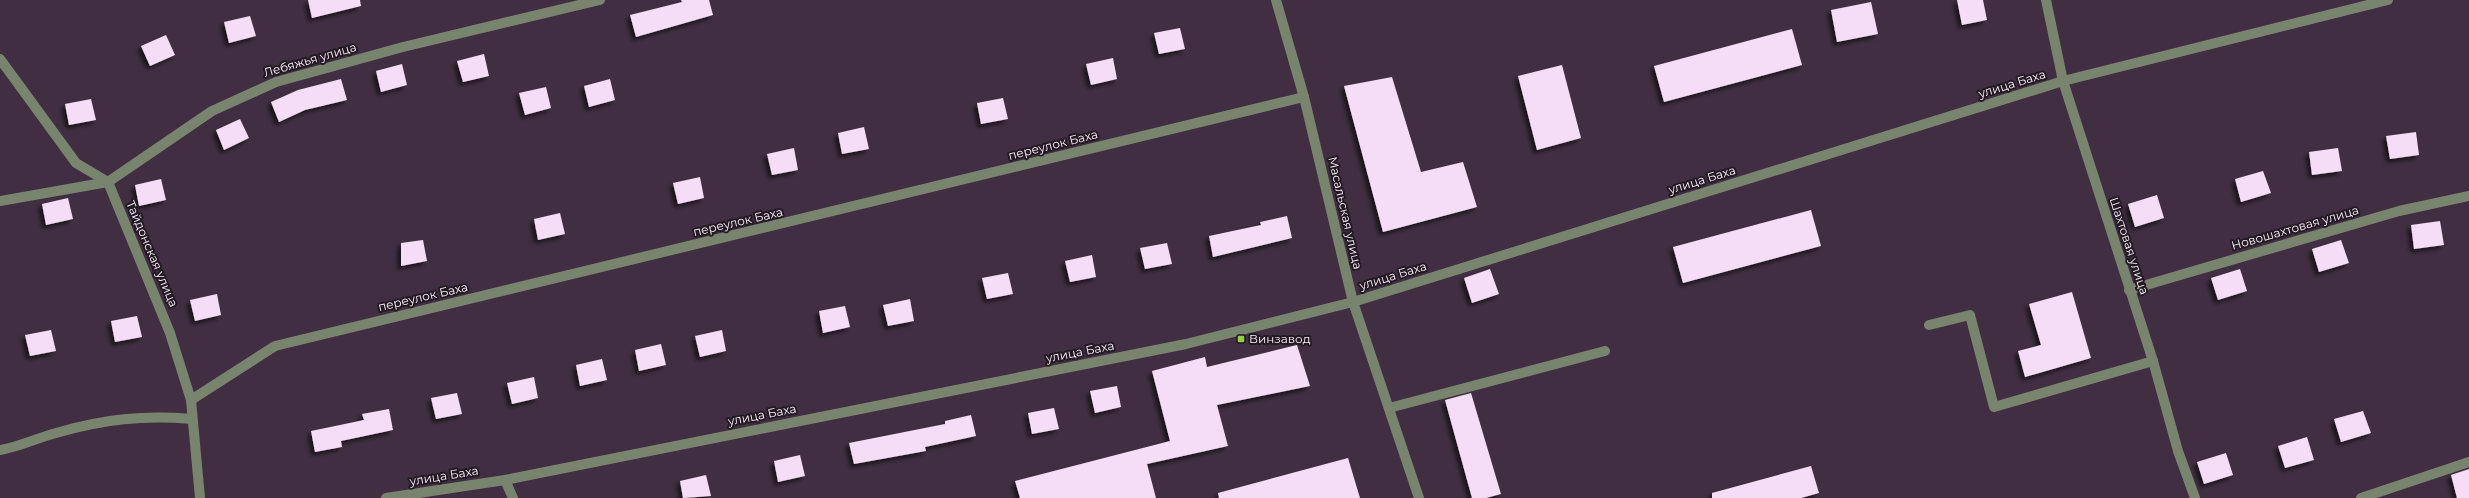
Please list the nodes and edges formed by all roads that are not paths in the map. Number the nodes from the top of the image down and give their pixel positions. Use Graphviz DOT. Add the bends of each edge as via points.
graph roads {
  1 [pos="600,0"];
  2 [pos="1276,0"];
  3 [pos="2046,0"];
  4 [pos="2388,0"];
  5 [pos="0,59"];
  6 [pos="2063,81"];
  7 [pos="1304,97"];
  8 [pos="108,182"];
  9 [pos="2469,196"];
  10 [pos="0,201"];
  11 [pos="2129,290"];
  12 [pos="1353,302"];
  13 [pos="1929,326"];
  14 [pos="1605,351"];
  15 [pos="2153,361"];
  16 [pos="191,400"];
  17 [pos="1389,408"];
  18 [pos="192,419"];
  19 [pos="0,450"];
  20 [pos="2469,462"];
  21 [pos="505,480"];
  22 [pos="200,498"];
  23 [pos="386,498"];
  24 [pos="513,498"];
  25 [pos="1419,498"];
  26 [pos="2195,498"];
  27 [pos="2361,498"];
  1 -- 8 [label="street, Лебяжья улица" via="403,47 276,82 212,111"];
  2 -- 7 [label="street, Масальская улица"];
  3 -- 6 [label="street, Шахтовая улица"];
  4 -- 6 [label="street, улица Баха"];
  5 -- 8 [label="street" via="76,163"];
  6 -- 11 [label="street, Шахтовая улица"];
  6 -- 12 [label="street, улица Баха"];
  7 -- 12 [label="street, Масальская улица"];
  7 -- 16 [label="street, переулок Баха" via="275,346"];
  8 -- 10 [label="street, Лебяжья улица"];
  8 -- 16 [label="street, Тайдонская улица" via="170,333"];
  9 -- 11 [label="street, Новошахтовая улица" via="2399,211"];
  11 -- 15 [label="street, Шахтовая улица"];
  12 -- 17 [label="street, Масальская улица"];
  12 -- 21 [label="street, улица Баха" via="1186,344"];
  13 -- 15 [label="street" via="1970,315 1994,407"];
  14 -- 17 [label="street"];
  15 -- 26 [label="street, Шахтовая улица" via="2178,451"];
  16 -- 18 [label="street, Тайдонская улица"];
  17 -- 25 [label="street, Масальская улица"];
  18 -- 19 [label="street" via="155,416 126,418 57,433"];
  18 -- 22 [label="street, Тайдонская улица"];
  20 -- 27 [label="street"];
  21 -- 23 [label="street, улица Баха"];
  21 -- 24 [label="street"];
}
